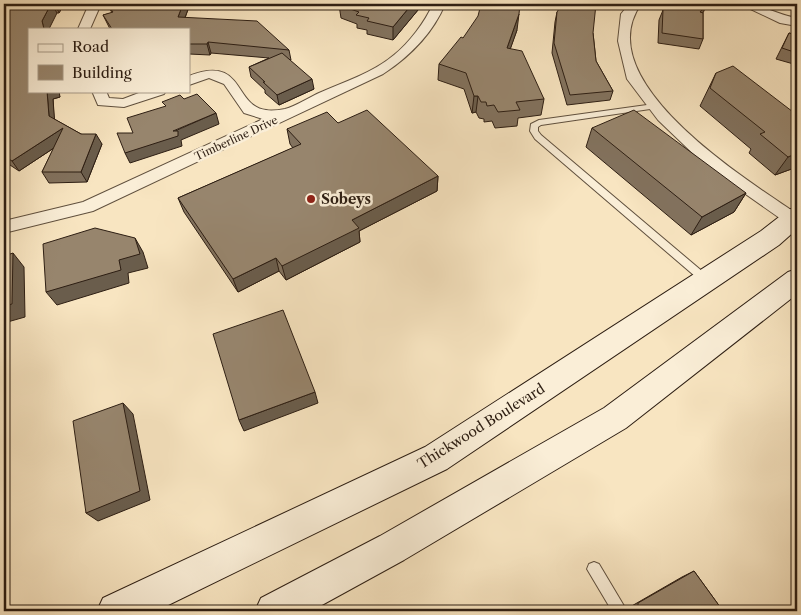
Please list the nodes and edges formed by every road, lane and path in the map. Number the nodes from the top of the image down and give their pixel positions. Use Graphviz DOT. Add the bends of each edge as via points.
graph roads {
  1 [pos="108,4"];
  2 [pos="439,4"];
  3 [pos="636,4"];
  4 [pos="746,4"];
  5 [pos="94,7"];
  6 [pos="797,22"];
  7 [pos="84,28"];
  8 [pos="190,80"];
  9 [pos="99,92"];
  10 [pos="155,92"];
  11 [pos="654,106"];
  12 [pos="290,112"];
  13 [pos="796,219"];
  14 [pos="4,227"];
  15 [pos="797,279"];
  16 [pos="706,280"];
  17 [pos="594,569"];
  18 [pos="116,611"];
  19 [pos="274,611"];
  20 [pos="620,611"];
  1 -- 5 [label="street"];
  2 -- 12 [label="street, Timberline Drive" via="433,18 400,58"];
  3 -- 11 [label="street" via="626,14 624,41 632,76"];
  4 -- 6 [label="street"];
  5 -- 7 [label="street"];
  8 -- 12 [label="street" via="209,73 229,81 249,110 266,116"];
  9 -- 10 [label="street" via="103,102 124,104"];
  11 -- 13 [label="street" via="712,164"];
  11 -- 16 [label="lane" via="539,123 534,126 534,131"];
  12 -- 14 [label="street, Timberline Drive" via="87,207"];
  13 -- 16 [label="main road, Thickwood Boulevard"];
  15 -- 19 [label="main road" via="615,418 392,548"];
  16 -- 18 [label="main road, Thickwood Boulevard" via="436,458"];
  17 -- 20 [label="lane"];
}
